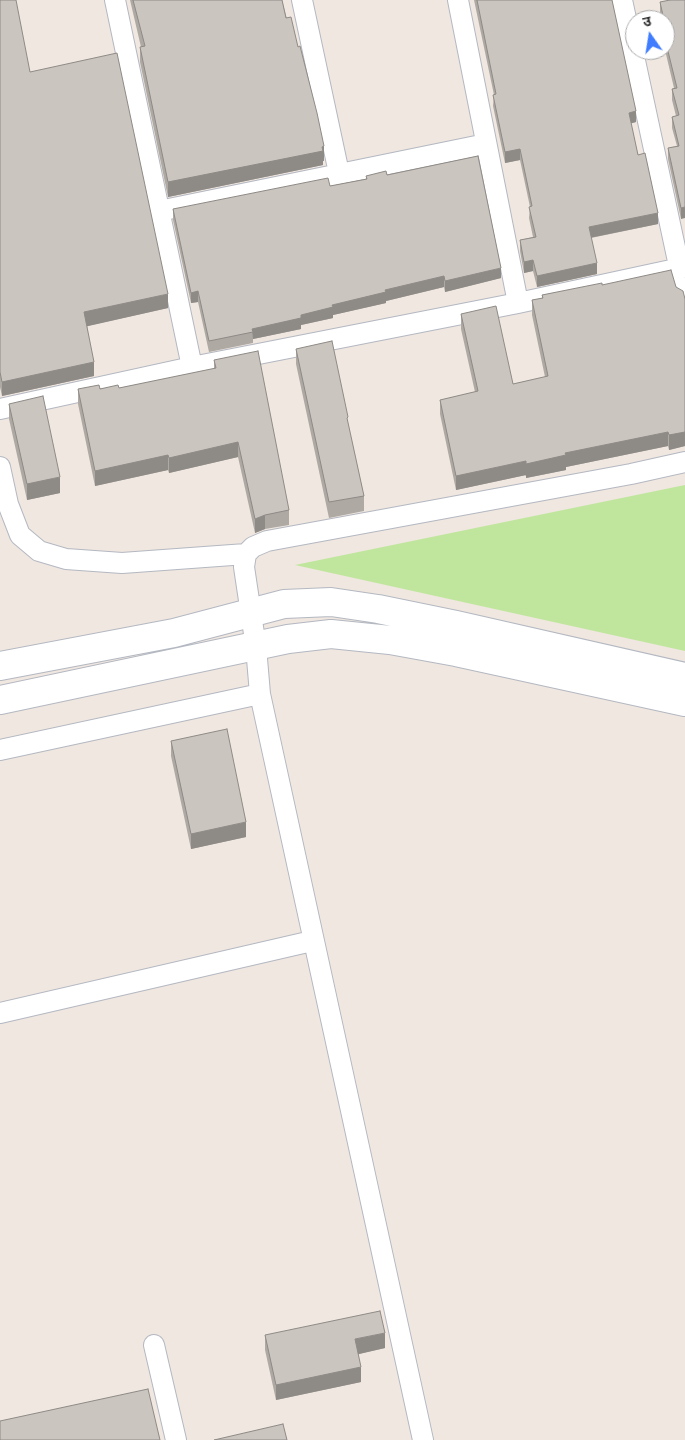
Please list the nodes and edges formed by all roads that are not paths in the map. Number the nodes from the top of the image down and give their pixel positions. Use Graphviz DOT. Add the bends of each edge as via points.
graph roads {
  1 [pos="114,0"];
  2 [pos="302,0"];
  3 [pos="458,0"];
  4 [pos="622,0"];
  5 [pos="486,144"];
  6 [pos="339,173"];
  7 [pos="159,211"];
  8 [pos="682,267"];
  9 [pos="685,294"];
  10 [pos="518,303"];
  11 [pos="192,367"];
  12 [pos="0,409"];
  13 [pos="685,462"];
  14 [pos="0,467"];
  15 [pos="246,554"];
  16 [pos="250,613"];
  17 [pos="256,647"];
  18 [pos="0,666"];
  19 [pos="685,677"];
  20 [pos="260,694"];
  21 [pos="0,700"];
  22 [pos="685,702"];
  23 [pos="0,750"];
  24 [pos="312,941"];
  25 [pos="0,1013"];
  26 [pos="154,1344"];
  27 [pos="176,1440"];
  28 [pos="423,1440"];
  1 -- 7 [label="street"];
  2 -- 6 [label="street"];
  3 -- 5 [label="street"];
  4 -- 8 [label="street"];
  5 -- 6 [label="street"];
  5 -- 10 [label="street"];
  6 -- 7 [label="street"];
  7 -- 11 [label="street"];
  8 -- 9 [label="street"];
  8 -- 10 [label="street"];
  10 -- 11 [label="street"];
  11 -- 12 [label="street"];
  13 -- 15 [label="street" via="267,541"];
  14 -- 15 [label="street" via="8,504 20,535 39,551 66,559 122,563"];
  15 -- 16 [label="street" via="244,567"];
  16 -- 17 [label="street"];
  16 -- 18 [label="street" via="174,633"];
  16 -- 19 [label="street" via="284,604 331,602 448,623"];
  17 -- 20 [label="street"];
  17 -- 21 [label="street"];
  17 -- 22 [label="street" via="331,634 390,640"];
  20 -- 23 [label="street"];
  20 -- 24 [label="street"];
  24 -- 25 [label="street"];
  24 -- 28 [label="street"];
  26 -- 27 [label="street"];
}
